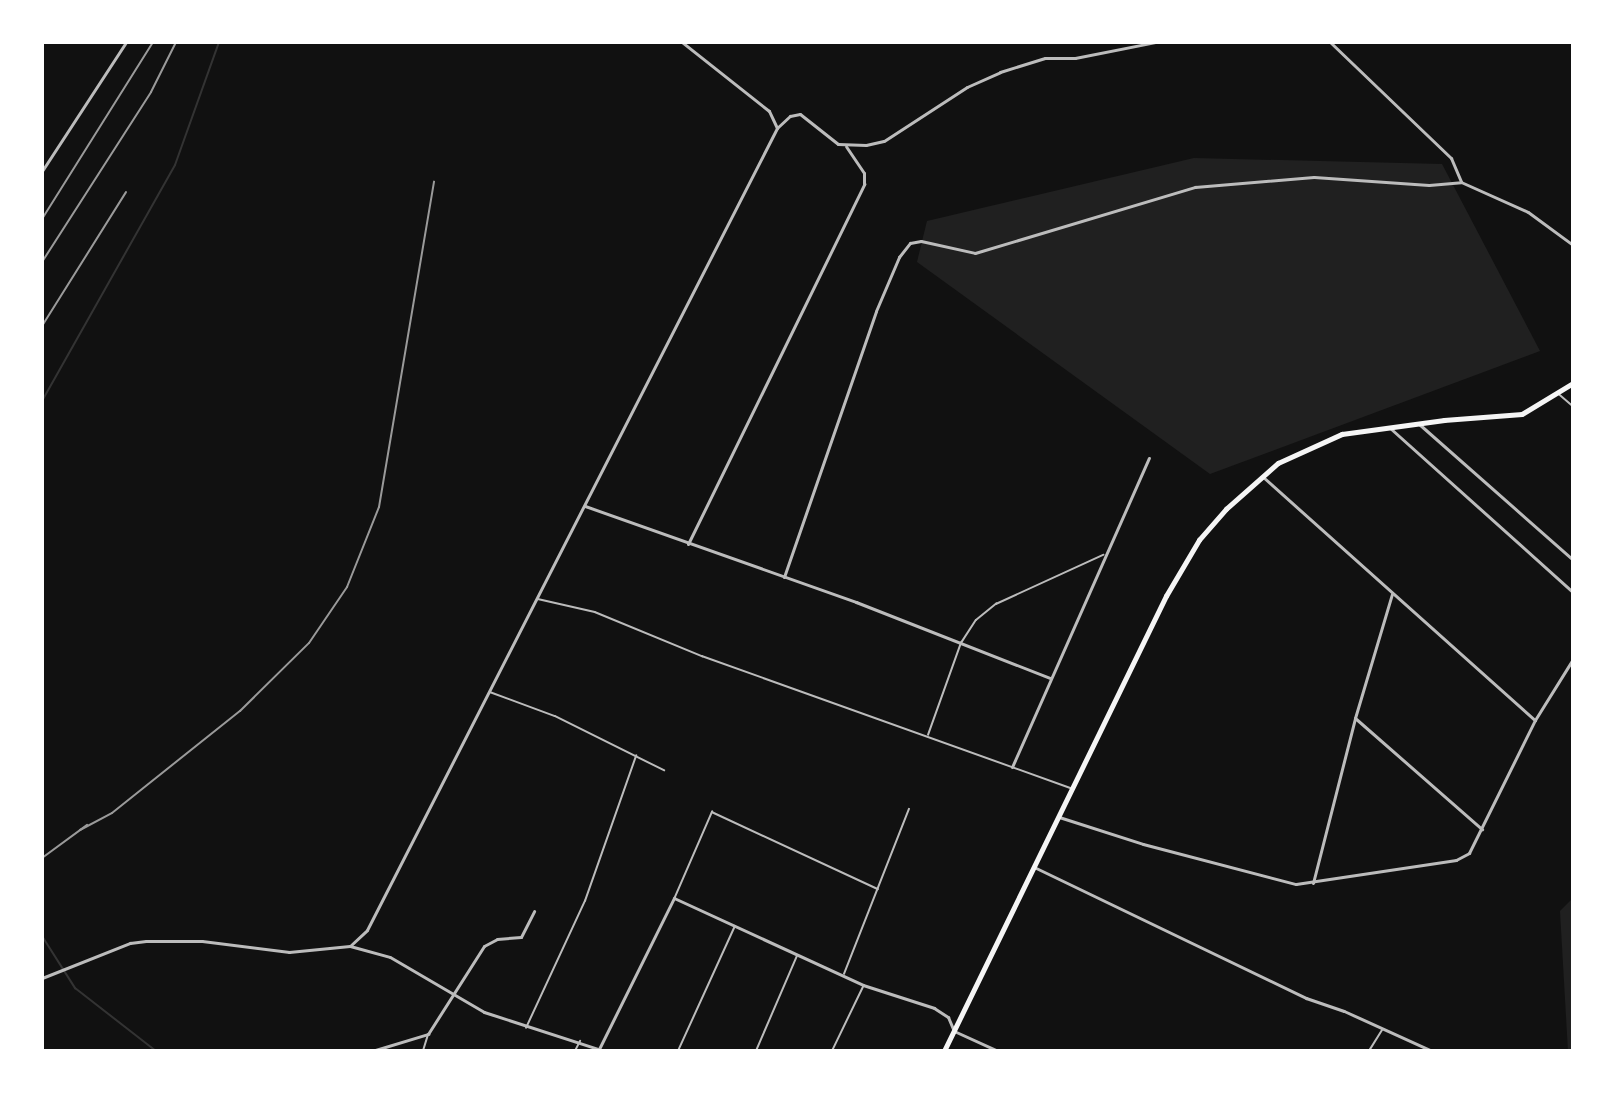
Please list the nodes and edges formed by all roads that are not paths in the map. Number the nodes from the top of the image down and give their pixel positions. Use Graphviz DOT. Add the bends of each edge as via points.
graph roads {
  1 [pos="126,42"];
  2 [pos="682,42"];
  3 [pos="1156,42"];
  4 [pos="1330,42"];
  5 [pos="777,128"];
  6 [pos="846,146"];
  7 [pos="42,171"];
  8 [pos="1461,182"];
  9 [pos="1573,245"];
  10 [pos="1573,383"];
  11 [pos="1559,393"];
  12 [pos="1573,406"];
  13 [pos="1418,423"];
  14 [pos="1389,426"];
  15 [pos="1149,458"];
  16 [pos="1261,476"];
  17 [pos="585,506"];
  18 [pos="688,544"];
  19 [pos="1103,555"];
  20 [pos="1573,560"];
  21 [pos="784,577"];
  22 [pos="1573,592"];
  23 [pos="1392,594"];
  24 [pos="537,599"];
  25 [pos="961,644"];
  26 [pos="1573,659"];
  27 [pos="1050,678"];
  28 [pos="489,692"];
  29 [pos="1355,718"];
  30 [pos="1535,720"];
  31 [pos="927,736"];
  32 [pos="636,756"];
  33 [pos="1012,767"];
  34 [pos="664,770"];
  35 [pos="1072,788"];
  36 [pos="909,809"];
  37 [pos="1059,817"];
  38 [pos="1482,829"];
  39 [pos="1036,868"];
  40 [pos="1313,884"];
  41 [pos="878,889"];
  42 [pos="675,898"];
  43 [pos="534,911"];
  44 [pos="735,926"];
  45 [pos="350,946"];
  46 [pos="798,955"];
  47 [pos="844,975"];
  48 [pos="42,978"];
  49 [pos="863,985"];
  50 [pos="454,996"];
  51 [pos="526,1029"];
  52 [pos="1383,1029"];
  53 [pos="954,1031"];
  54 [pos="428,1034"];
  55 [pos="580,1041"];
  56 [pos="602,1050"];
  57 [pos="372,1051"];
  58 [pos="423,1051"];
  59 [pos="574,1051"];
  60 [pos="678,1051"];
  61 [pos="756,1051"];
  62 [pos="832,1051"];
  63 [pos="944,1051"];
  64 [pos="998,1051"];
  65 [pos="1369,1051"];
  66 [pos="1432,1051"];
  1 -- 7 [label="street"];
  2 -- 5 [label="street" via="770,111"];
  3 -- 6 [label="street" via="1075,58 1045,58 1000,72 967,87 884,141"];
  4 -- 8 [label="street" via="1451,158"];
  5 -- 6 [label="street" via="790,116 800,114"];
  5 -- 17 [label="street"];
  6 -- 18 [label="street" via="864,173 864,184"];
  8 -- 9 [label="street" via="1528,212"];
  8 -- 21 [label="street" via="1429,185 1314,177 1234,182 1168,194 975,253 931,243 910,243 890,276"];
  10 -- 11 [label="main road"];
  11 -- 12 [label="lane"];
  11 -- 13 [label="main road" via="1535,409 1513,416"];
  13 -- 14 [label="main road"];
  13 -- 20 [label="street"];
  14 -- 16 [label="main road" via="1342,434"];
  14 -- 22 [label="street"];
  15 -- 19 [label="street"];
  16 -- 23 [label="street"];
  16 -- 35 [label="main road" via="1226,509 1193,550"];
  17 -- 18 [label="street"];
  17 -- 24 [label="street"];
  18 -- 21 [label="street"];
  19 -- 25 [label="lane" via="996,604 976,620"];
  19 -- 27 [label="street"];
  21 -- 25 [label="street"];
  23 -- 29 [label="street"];
  23 -- 30 [label="street"];
  24 -- 28 [label="street"];
  24 -- 31 [label="lane" via="595,612 702,656"];
  25 -- 27 [label="street"];
  25 -- 31 [label="lane"];
  26 -- 30 [label="street"];
  27 -- 33 [label="street"];
  28 -- 32 [label="lane" via="555,716"];
  28 -- 45 [label="street" via="367,930"];
  29 -- 38 [label="street"];
  29 -- 40 [label="street"];
  30 -- 38 [label="street"];
  31 -- 33 [label="lane"];
  32 -- 34 [label="lane"];
  32 -- 51 [label="lane" via="585,901"];
  33 -- 35 [label="lane"];
  35 -- 37 [label="main road"];
  36 -- 41 [label="lane"];
  37 -- 39 [label="main road"];
  37 -- 40 [label="street" via="1245,873 1285,883"];
  38 -- 40 [label="street" via="1469,853 1456,860"];
  39 -- 52 [label="street" via="1306,998"];
  39 -- 53 [label="main road"];
  41 -- 42 [label="lane" via="712,812"];
  41 -- 47 [label="lane"];
  42 -- 44 [label="street"];
  42 -- 56 [label="street"];
  43 -- 50 [label="street" via="520,937 497,939 484,946"];
  44 -- 46 [label="street"];
  44 -- 60 [label="lane"];
  45 -- 48 [label="street" via="289,952 202,941 146,940"];
  45 -- 50 [label="street" via="390,957"];
  46 -- 47 [label="street"];
  46 -- 61 [label="lane"];
  47 -- 49 [label="street"];
  49 -- 53 [label="street" via="934,1008 948,1017"];
  49 -- 62 [label="lane"];
  50 -- 51 [label="street"];
  50 -- 54 [label="street"];
  51 -- 55 [label="street"];
  52 -- 65 [label="lane"];
  52 -- 66 [label="street"];
  53 -- 63 [label="main road"];
  53 -- 64 [label="street"];
  54 -- 57 [label="street"];
  54 -- 58 [label="lane"];
  55 -- 56 [label="street"];
  55 -- 59 [label="lane"];
}
